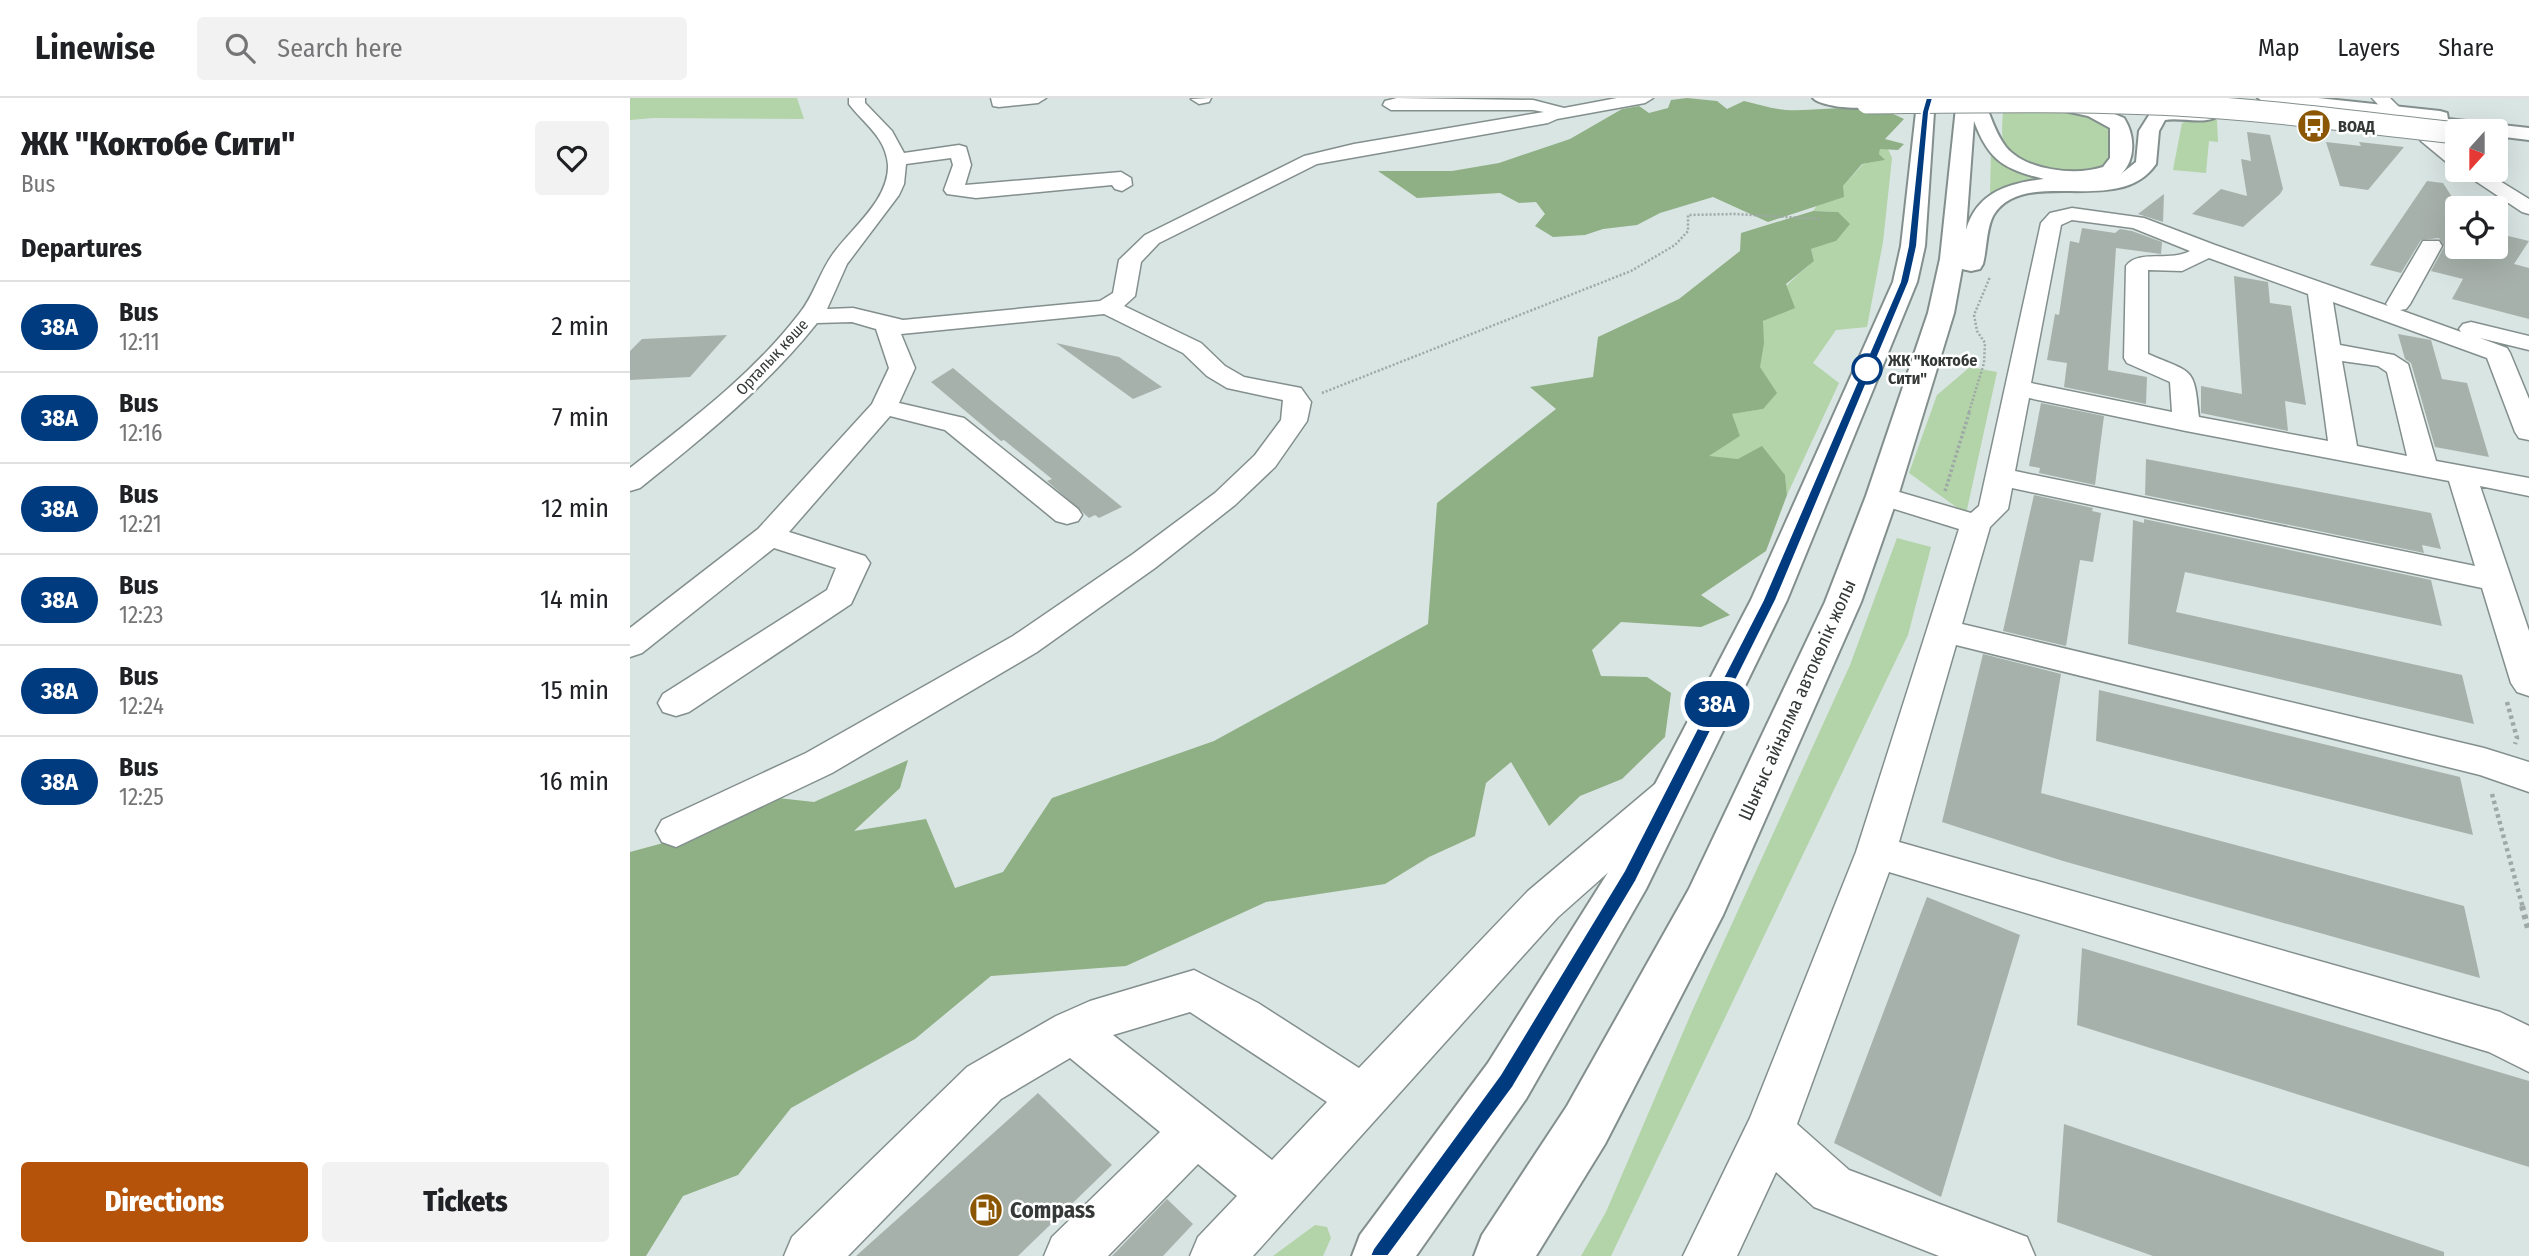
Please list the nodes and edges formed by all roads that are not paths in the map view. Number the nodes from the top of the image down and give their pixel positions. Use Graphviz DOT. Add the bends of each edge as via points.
graph roads {
  1 [pos="858,98"];
  2 [pos="999,98"];
  3 [pos="1038,98"];
  4 [pos="1415,98"];
  5 [pos="1645,98"];
  6 [pos="1822,98"];
  7 [pos="1929,98"];
  8 [pos="1965,98"];
  9 [pos="1974,98"];
  10 [pos="2146,98"];
  11 [pos="2267,98"];
  12 [pos="2380,98"];
  13 [pos="2048,102"];
  14 [pos="2186,105"];
  15 [pos="2395,112"];
  16 [pos="1551,115"];
  17 [pos="2529,127"];
  18 [pos="2445,132"];
  19 [pos="2529,134"];
  20 [pos="2427,137"];
  21 [pos="2445,139"];
  22 [pos="2508,139"];
  23 [pos="2529,141"];
  24 [pos="2508,145"];
  25 [pos="2529,148"];
  26 [pos="2445,151"];
  27 [pos="897,160"];
  28 [pos="2508,175"];
  29 [pos="2518,177"];
  30 [pos="2488,182"];
  31 [pos="1122,185"];
  32 [pos="2529,208"];
  33 [pos="2137,222"];
  34 [pos="2431,246"];
  35 [pos="2207,250"];
  36 [pos="2319,289"];
  37 [pos="2398,304"];
  38 [pos="1107,307"];
  39 [pos="1941,313"];
  40 [pos="811,316"];
  41 [pos="886,325"];
  42 [pos="2529,343"];
  43 [pos="2328,351"];
  44 [pos="2018,388"];
  45 [pos="884,407"];
  46 [pos="2186,423"];
  47 [pos="2529,432"];
  48 [pos="2344,453"];
  49 [pos="2424,468"];
  50 [pos="2462,474"];
  51 [pos="2000,477"];
  52 [pos="630,482"];
  53 [pos="2529,487"];
  54 [pos="1882,496"];
  55 [pos="1067,515"];
  56 [pos="1976,524"];
  57 [pos="769,536"];
  58 [pos="2496,581"];
  59 [pos="1945,631"];
  60 [pos="630,645"];
  61 [pos="2523,684"];
  62 [pos="676,703"];
  63 [pos="2529,777"];
  64 [pos="1672,793"];
  65 [pos="676,831"];
  66 [pos="1876,852"];
  67 [pos="1072,1031"];
  68 [pos="2529,1050"];
  69 [pos="1363,1098"];
  70 [pos="1196,1130"];
  71 [pos="1769,1132"];
  72 [pos="1275,1194"];
  73 [pos="811,1256"];
  74 [pos="1071,1256"];
  75 [pos="1217,1256"];
  76 [pos="1381,1256"];
  77 [pos="1503,1256"];
  78 [pos="1710,1256"];
  79 [pos="2008,1256"];
  1 -- 27 [label="street" via="857,104 891,143"];
  2 -- 3 [label="street" via="999,102"];
  4 -- 16 [label="street" via="1391,105 1533,105 1557,110"];
  5 -- 16 [label="street"];
  6 -- 13 [label="main road, bridge" via="1867,103"];
  7 -- 64 [label="main road" via="1905,282 1769,600"];
  8 -- 39 [label="main road, Шығыс айналма автокөлік жолы" via="1952,259"];
  9 -- 13 [label="main road, bridge" via="2007,160 2062,176 2113,170 2119,163 2121,129 2093,110"];
  10 -- 14 [label="main road" via="2155,106"];
  11 -- 15 [label="main road"];
  12 -- 15 [label="street"];
  13 -- 18 [label="main road, bridge" via="2233,108"];
  14 -- 19 [label="main road, bridge"];
  14 -- 20 [label="main road"];
  14 -- 39 [label="main road" via="2158,116 2149,131 2147,164 2134,177 2105,183 2040,185 1995,201 1980,220 1967,276"];
  15 -- 17 [label="main road"];
  16 -- 38 [label="street" via="1311,160 1152,239 1130,260 1124,296"];
  20 -- 21 [label="main road"];
  20 -- 26 [label="street"];
  22 -- 23 [label="main road"];
  24 -- 25 [label="main road"];
  27 -- 31 [label="street" via="959,151 962,165 954,190 1121,178"];
  27 -- 40 [label="street, Орталық көше" via="897,178 890,194 835,264"];
  28 -- 29 [label="street"];
  30 -- 32 [label="street"];
  33 -- 35 [label="street"];
  33 -- 37 [label="street" via="2161,222"];
  33 -- 44 [label="street" via="2072,214 2051,223"];
  34 -- 37 [label="street"];
  35 -- 36 [label="street"];
  35 -- 46 [label="street" via="2182,264 2137,266 2136,358 2180,377"];
  36 -- 43 [label="street"];
  36 -- 47 [label="street" via="2497,353"];
  37 -- 42 [label="street" via="2484,334"];
  38 -- 41 [label="street" via="1045,316"];
  38 -- 65 [label="street" via="1192,348 1236,383 1292,394 1298,402 1294,421 1265,461 1225,499 1144,561 1025,644 819,763"];
  39 -- 54 [label="main road, Шығыс айналма автокөлік жолы"];
  40 -- 41 [label="street" via="853,315"];
  40 -- 52 [label="street, Орталық көше" via="741,392"];
  41 -- 45 [label="street" via="902,368"];
  43 -- 48 [label="street"];
  43 -- 49 [label="street" via="2385,360 2399,369"];
  44 -- 46 [label="street"];
  44 -- 51 [label="street"];
  45 -- 55 [label="street" via="954,424"];
  45 -- 57 [label="street"];
  46 -- 48 [label="street"];
  48 -- 49 [label="street"];
  49 -- 50 [label="street"];
  50 -- 53 [label="street"];
  50 -- 58 [label="street"];
  51 -- 56 [label="street" via="1993,509"];
  51 -- 58 [label="street"];
  54 -- 56 [label="street"];
  54 -- 77 [label="main road, Шығыс айналма автокөлік жолы" via="1843,602 1707,901 1586,1125"];
  56 -- 59 [label="street"];
  57 -- 60 [label="street"];
  57 -- 62 [label="street" via="854,563 840,596"];
  58 -- 61 [label="street"];
  59 -- 63 [label="street" via="2484,762"];
  59 -- 66 [label="street"];
  64 -- 69 [label="street" via="1543,904"];
  64 -- 76 [label="main road" via="1630,876 1507,1081"];
  66 -- 68 [label="street" via="2500,1034"];
  66 -- 71 [label="street"];
  67 -- 69 [label="street" via="1194,990"];
  67 -- 70 [label="street"];
  67 -- 73 [label="street" via="984,1083"];
  69 -- 72 [label="street"];
  70 -- 72 [label="street"];
  70 -- 74 [label="street"];
  71 -- 78 [label="street"];
  71 -- 79 [label="street" via="1832,1189"];
  72 -- 75 [label="street"];
}
